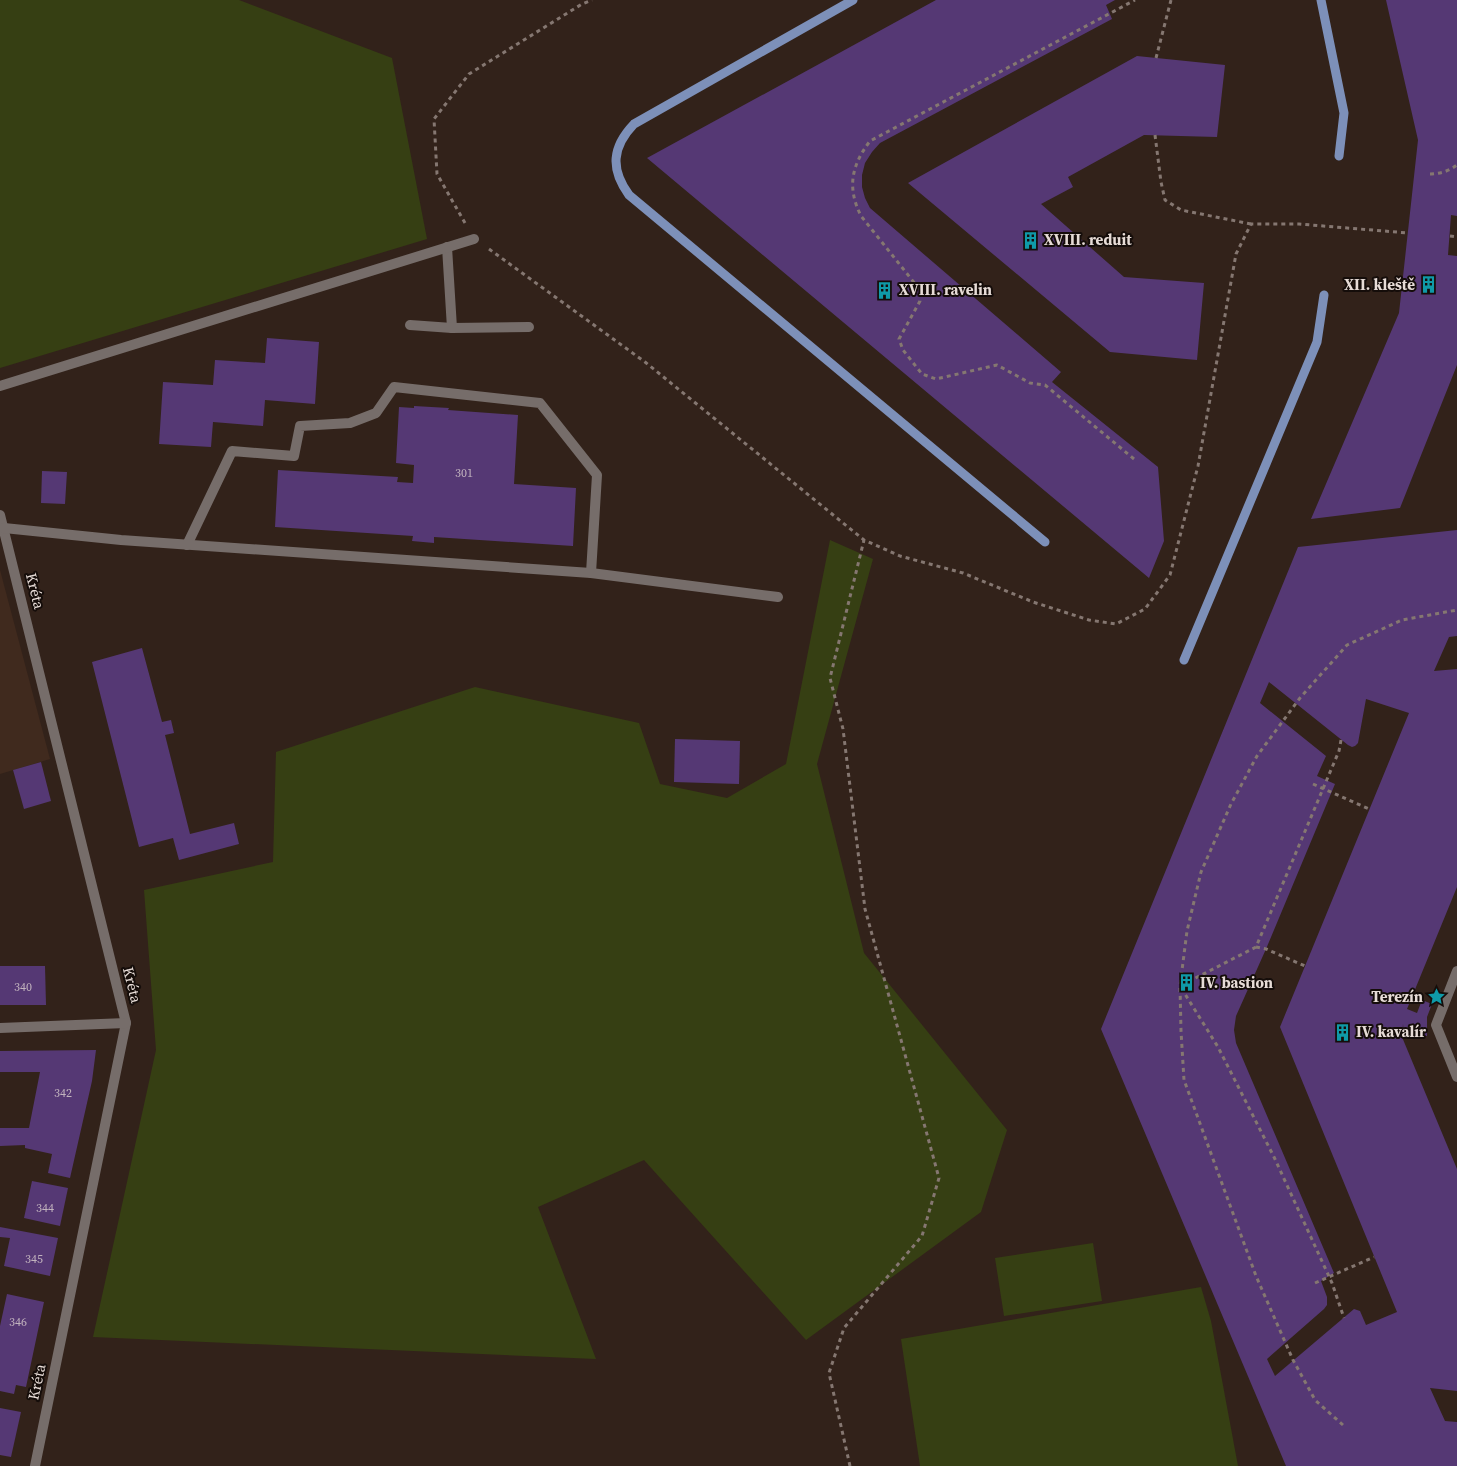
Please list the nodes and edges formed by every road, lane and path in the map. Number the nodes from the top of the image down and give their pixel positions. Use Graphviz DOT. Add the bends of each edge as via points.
graph roads {
  1 [pos="592,0"];
  2 [pos="1135,0"];
  3 [pos="1171,0"];
  4 [pos="1156,58"];
  5 [pos="1155,135"];
  6 [pos="1457,165"];
  7 [pos="1430,174"];
  8 [pos="1251,224"];
  9 [pos="1408,233"];
  10 [pos="1450,236"];
  11 [pos="1457,236"];
  12 [pos="474,239"];
  13 [pos="447,247"];
  14 [pos="410,325"];
  15 [pos="529,327"];
  16 [pos="452,328"];
  17 [pos="0,386"];
  18 [pos="1134,459"];
  19 [pos="0,514"];
  20 [pos="4,528"];
  21 [pos="864,540"];
  22 [pos="187,545"];
  23 [pos="591,573"];
  24 [pos="778,597"];
  25 [pos="1457,610"];
  26 [pos="1341,740"];
  27 [pos="1313,784"];
  28 [pos="1369,809"];
  29 [pos="1256,947"];
  30 [pos="1305,966"];
  31 [pos="1457,971"];
  32 [pos="1180,986"];
  33 [pos="126,1023"];
  34 [pos="0,1028"];
  35 [pos="1457,1077"];
  36 [pos="1374,1257"];
  37 [pos="1315,1283"];
  38 [pos="1344,1318"];
  39 [pos="1343,1426"];
  40 [pos="35,1466"];
  41 [pos="850,1466"];
  1 -- 12 [label="path" via="469,74 434,119 437,174"];
  2 -- 18 [label="path" via="870,141 855,166 852,181 861,216 920,290 920,301 899,339 902,350 922,374 936,379 997,365 1030,383 1045,385"];
  3 -- 4 [label="path"];
  5 -- 8 [label="path" via="1165,200 1181,210"];
  6 -- 7 [label="path" via="1439,174"];
  8 -- 9 [label="path" via="1299,224"];
  8 -- 21 [label="path" via="1236,254 1198,466 1170,575 1145,609 1116,624 1090,620 1034,602 963,573 900,556"];
  10 -- 11 [label="path"];
  12 -- 13 [label="street"];
  12 -- 21 [label="path" via="645,362"];
  13 -- 16 [label="street"];
  13 -- 17 [label="street"];
  14 -- 16 [label="street"];
  15 -- 16 [label="street"];
  19 -- 20 [label="street, Kréta"];
  20 -- 22 [label="street"];
  20 -- 33 [label="street, Kréta"];
  21 -- 41 [label="path" via="830,678 843,729 865,909 939,1178 922,1236 844,1328 829,1373"];
  22 -- 23 [label="street"];
  22 -- 23 [label="street" via="232,450 294,456 300,426 350,423 376,413 394,387 540,403 597,475"];
  23 -- 24 [label="street"];
  25 -- 32 [label="path" via="1402,620 1347,645 1281,722 1257,756 1231,804 1201,872 1187,931"];
  26 -- 29 [label="path"];
  27 -- 28 [label="path, bridge"];
  29 -- 30 [label="path"];
  29 -- 32 [label="path"];
  31 -- 35 [label="street" via="1436,1025"];
  32 -- 38 [label="path" via="1218,1047 1274,1157 1332,1283"];
  32 -- 39 [label="path" via="1184,1080 1256,1276 1315,1400"];
  33 -- 34 [label="street"];
  33 -- 40 [label="street, Kréta"];
  36 -- 37 [label="path, bridge"];
}
